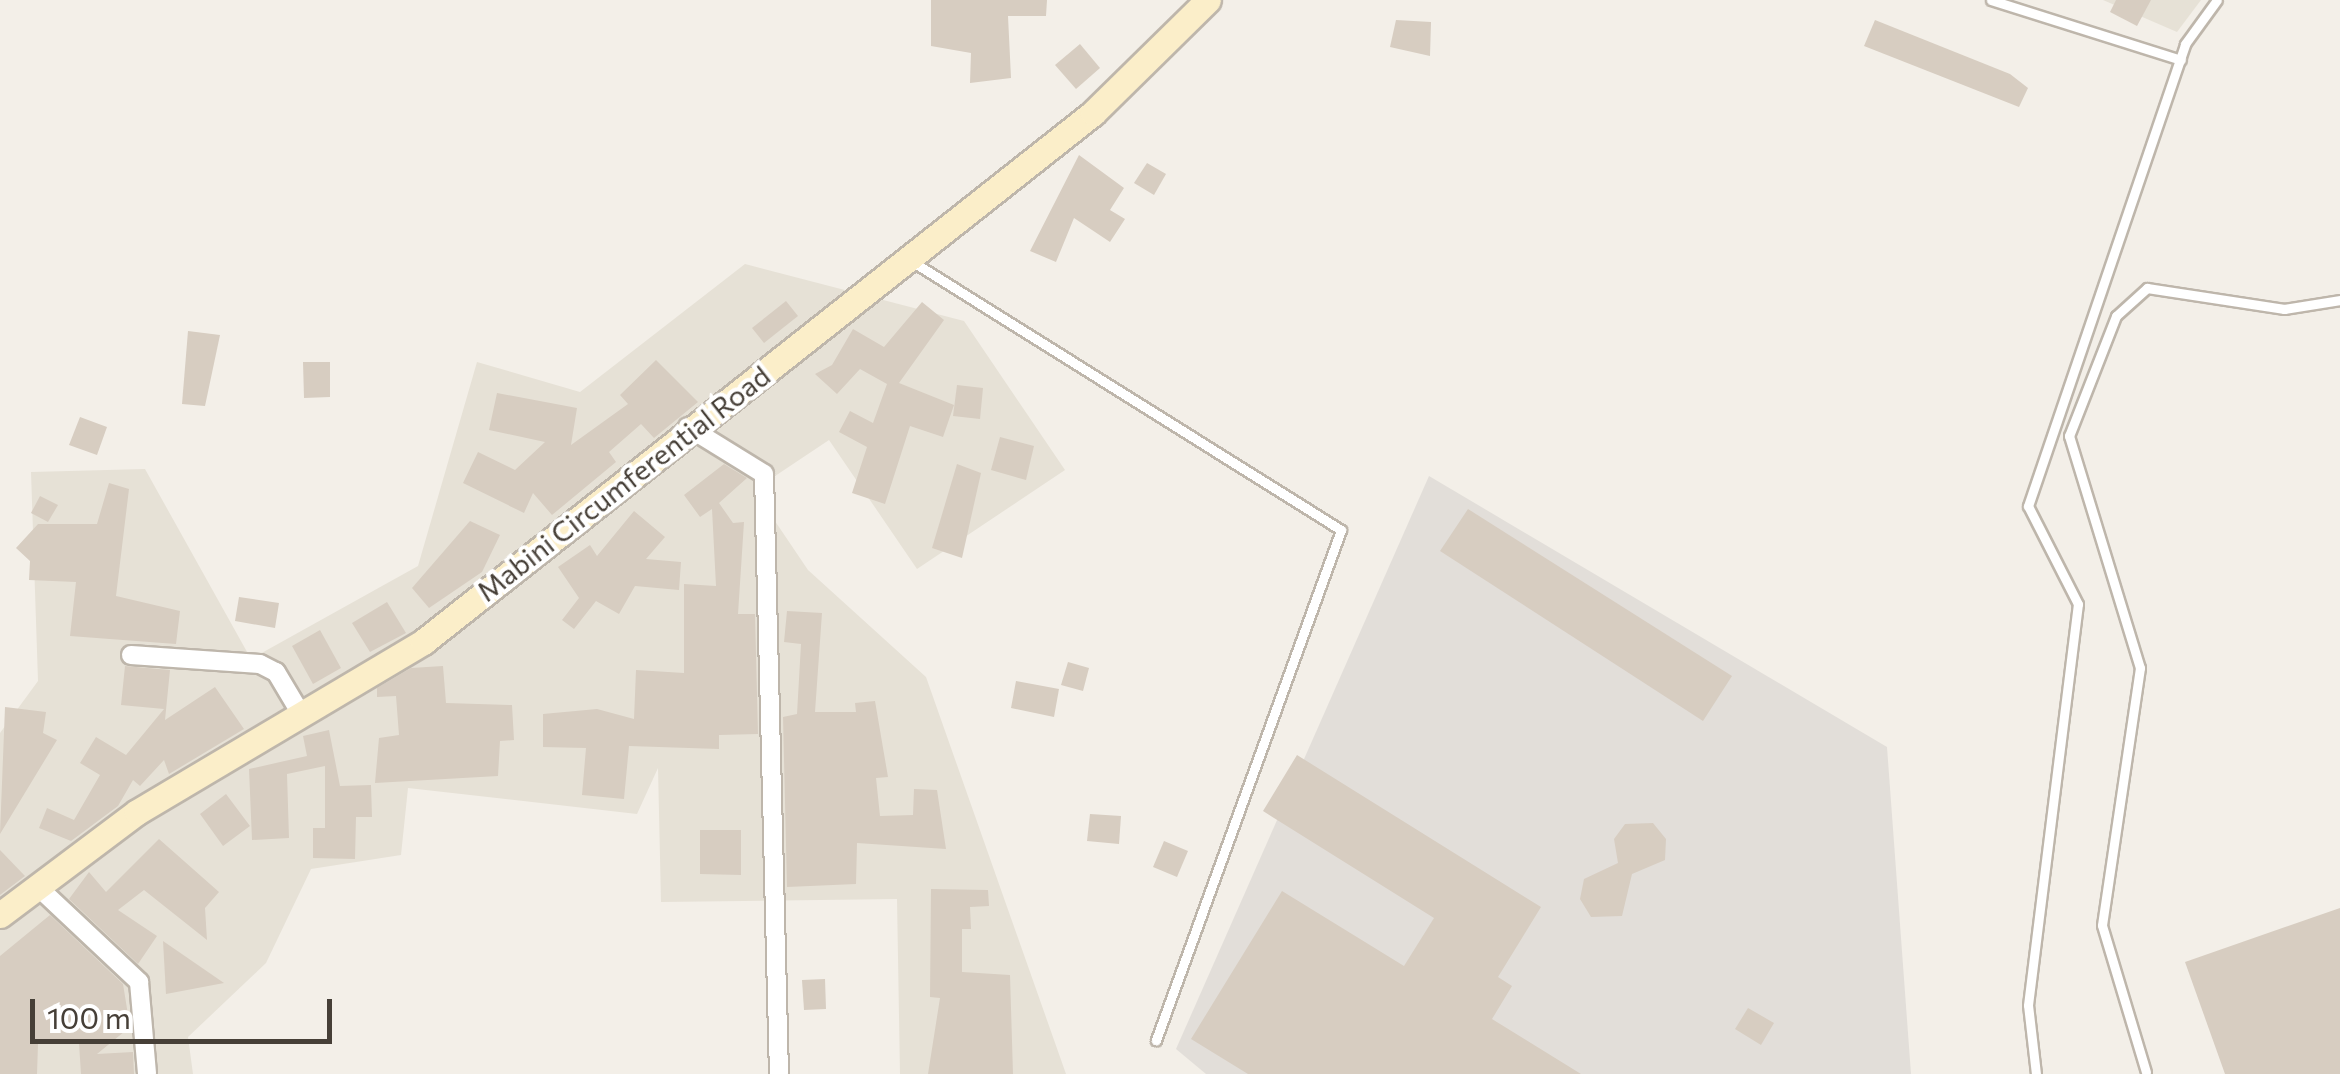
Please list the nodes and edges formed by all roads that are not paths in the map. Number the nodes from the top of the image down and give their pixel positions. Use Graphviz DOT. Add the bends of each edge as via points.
graph roads {
  1 [pos="1208,0"];
  2 [pos="1991,0"];
  3 [pos="2217,0"];
  4 [pos="2181,60"];
  5 [pos="911,261"];
  6 [pos="2340,300"];
  7 [pos="688,427"];
  8 [pos="130,655"];
  9 [pos="301,714"];
  10 [pos="38,886"];
  11 [pos="0,915"];
  12 [pos="1156,1040"];
  13 [pos="2146,1072"];
  14 [pos="146,1074"];
  15 [pos="779,1074"];
  16 [pos="2036,1074"];
  1 -- 5 [label="main road, Mabini Circumferential Road" via="1093,114"];
  2 -- 4 [label="lane"];
  3 -- 4 [label="lane"];
  4 -- 16 [label="lane" via="2028,506 2078,604 2028,1005"];
  5 -- 7 [label="main road, Mabini Circumferential Road"];
  5 -- 12 [label="lane" via="1341,530"];
  6 -- 13 [label="lane" via="2284,309 2148,288 2116,316 2069,436 2140,668 2102,926"];
  7 -- 9 [label="main road, Mabini Circumferential Road" via="422,642"];
  7 -- 15 [label="street" via="764,474"];
  8 -- 9 [label="street" via="260,664 276,672"];
  9 -- 10 [label="main road, Mabini Circumferential Road" via="137,812"];
  10 -- 11 [label="main road, Mabini Circumferential Road"];
  10 -- 14 [label="street" via="139,982"];
}
